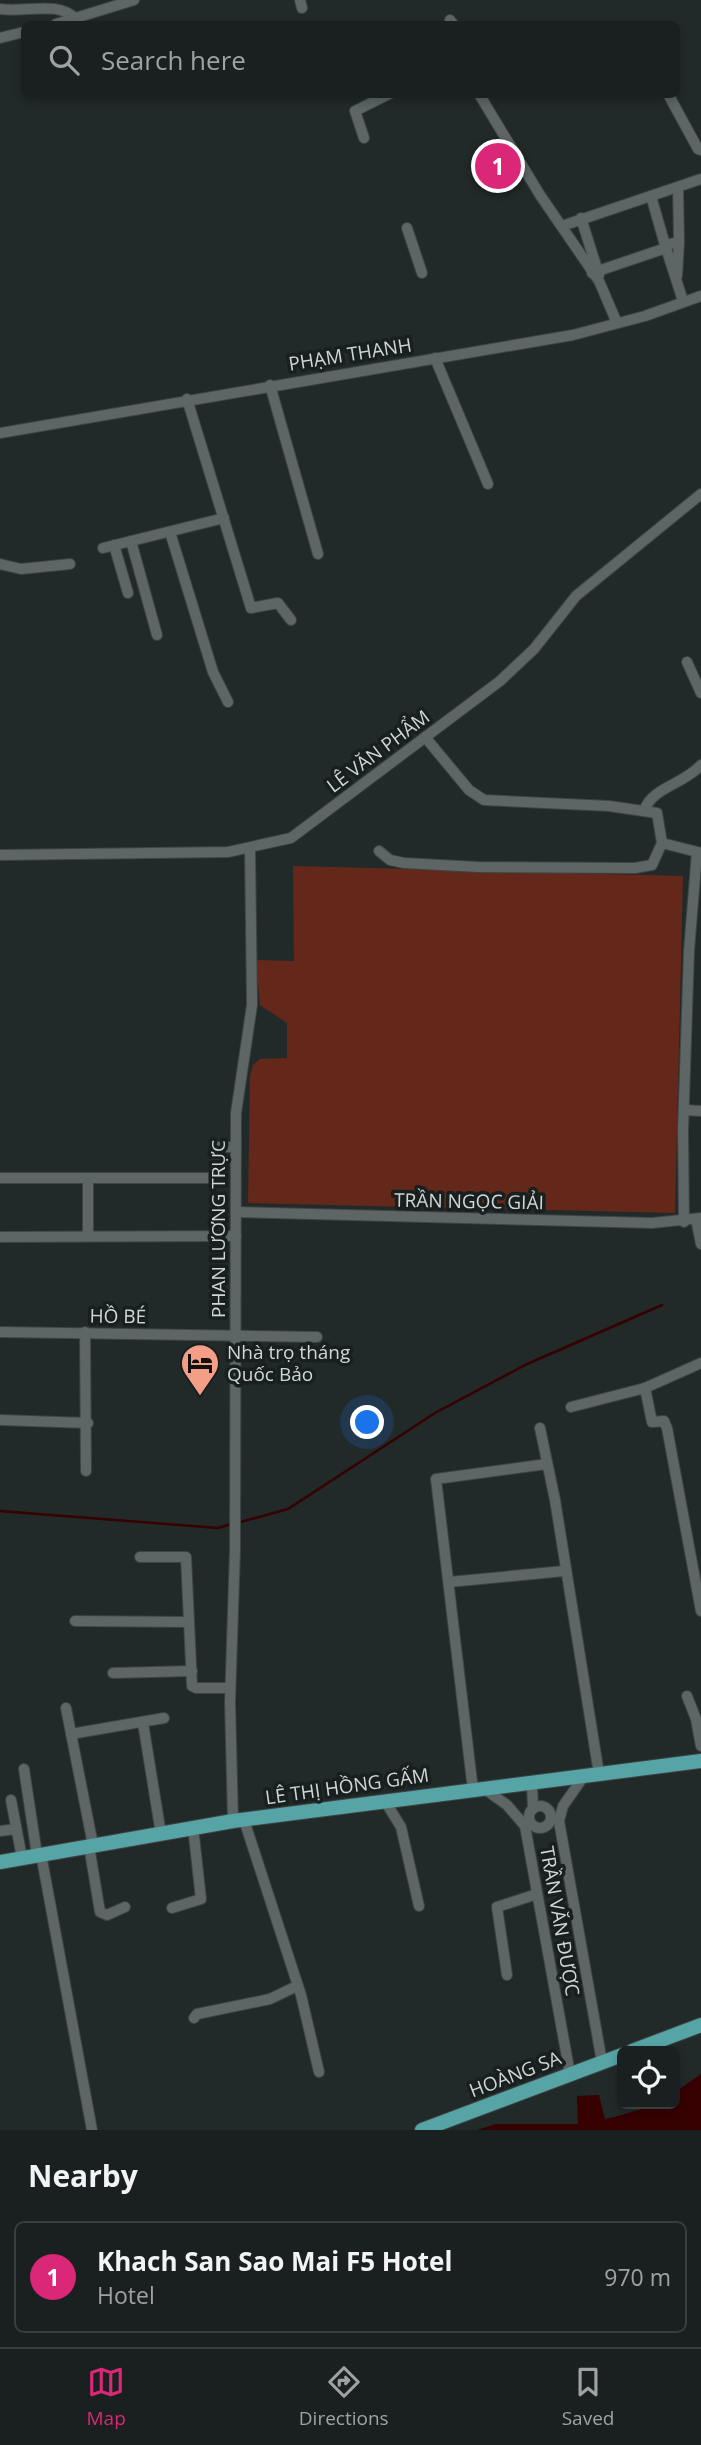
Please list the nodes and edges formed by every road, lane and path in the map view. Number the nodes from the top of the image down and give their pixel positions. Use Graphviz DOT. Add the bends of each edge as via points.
graph roads {
  1 [pos="134,0"];
  2 [pos="0,9"];
  3 [pos="76,19"];
  4 [pos="68,21"];
  5 [pos="21,33"];
  6 [pos="0,38"];
  7 [pos="380,98"];
  8 [pos="482,98"];
  9 [pos="670,98"];
  10 [pos="364,138"];
  11 [pos="701,150"];
  12 [pos="701,179"];
  13 [pos="678,187"];
  14 [pos="651,196"];
  15 [pos="582,218"];
  16 [pos="562,226"];
  17 [pos="407,228"];
  18 [pos="679,242"];
  19 [pos="666,246"];
  20 [pos="422,273"];
  21 [pos="596,275"];
  22 [pos="677,276"];
  23 [pos="701,296"];
  24 [pos="683,301"];
  25 [pos="617,323"];
  26 [pos="435,358"];
  27 [pos="270,385"];
  28 [pos="187,399"];
  29 [pos="0,433"];
  30 [pos="488,484"];
  31 [pos="701,494"];
  32 [pos="224,518"];
  33 [pos="170,532"];
  34 [pos="131,541"];
  35 [pos="318,554"];
  36 [pos="0,564"];
  37 [pos="70,564"];
  38 [pos="128,593"];
  39 [pos="290,620"];
  40 [pos="157,635"];
  41 [pos="687,662"];
  42 [pos="701,694"];
  43 [pos="228,702"];
  44 [pos="425,737"];
  45 [pos="701,765"];
  46 [pos="644,811"];
  47 [pos="662,843"];
  48 [pos="250,849"];
  49 [pos="379,851"];
  50 [pos="699,852"];
  51 [pos="0,855"];
  52 [pos="688,1041"];
  53 [pos="701,1043"];
  54 [pos="685,1110"];
  55 [pos="701,1111"];
  56 [pos="236,1147"];
  57 [pos="0,1178"];
  58 [pos="88,1180"];
  59 [pos="236,1212"];
  60 [pos="699,1219"];
  61 [pos="684,1222"];
  62 [pos="88,1236"];
  63 [pos="236,1236"];
  64 [pos="0,1237"];
  65 [pos="701,1244"];
  66 [pos="0,1332"];
  67 [pos="85,1332"];
  68 [pos="234,1334"];
  69 [pos="317,1337"];
  70 [pos="701,1363"];
  71 [pos="645,1388"];
  72 [pos="571,1407"];
  73 [pos="0,1420"];
  74 [pos="88,1423"];
  75 [pos="540,1428"];
  76 [pos="547,1464"];
  77 [pos="86,1471"];
  78 [pos="140,1557"];
  79 [pos="564,1571"];
  80 [pos="449,1582"];
  81 [pos="701,1611"];
  82 [pos="75,1621"];
  83 [pos="189,1622"];
  84 [pos="192,1671"];
  85 [pos="113,1673"];
  86 [pos="230,1688"];
  87 [pos="687,1696"];
  88 [pos="66,1708"];
  89 [pos="164,1718"];
  90 [pos="143,1723"];
  91 [pos="71,1734"];
  92 [pos="701,1746"];
  93 [pos="701,1761"];
  94 [pos="24,1769"];
  95 [pos="592,1775"];
  96 [pos="534,1784"];
  97 [pos="480,1790"];
  98 [pos="11,1800"];
  99 [pos="386,1801"];
  100 [pos="540,1816"];
  101 [pos="239,1820"];
  102 [pos="193,1827"];
  103 [pos="542,1827"];
  104 [pos="16,1829"];
  105 [pos="0,1831"];
  106 [pos="162,1833"];
  107 [pos="561,1838"];
  108 [pos="527,1842"];
  109 [pos="91,1846"];
  110 [pos="39,1855"];
  111 [pos="22,1858"];
  112 [pos="0,1862"];
  113 [pos="537,1894"];
  114 [pos="419,1906"];
  115 [pos="125,1907"];
  116 [pos="172,1908"];
  117 [pos="507,1975"];
  118 [pos="297,1986"];
  119 [pos="194,2018"];
  120 [pos="701,2025"];
  121 [pos="645,2046"];
  122 [pos="617,2057"];
  123 [pos="602,2063"];
  124 [pos="319,2072"];
  125 [pos="570,2074"];
  126 [pos="92,2130"];
  127 [pos="422,2130"];
  1 -- 3 [label="street"];
  2 -- 3 [label="street" via="56,8 68,10"];
  3 -- 4 [label="street"];
  5 -- 6 [label="street"];
  7 -- 10 [label="street" via="356,109"];
  8 -- 16 [label="street"];
  9 -- 11 [label="street"];
  12 -- 13 [label="street"];
  13 -- 14 [label="street"];
  13 -- 18 [label="street"];
  14 -- 15 [label="street"];
  14 -- 19 [label="street"];
  15 -- 16 [label="street"];
  15 -- 21 [label="street"];
  16 -- 21 [label="street"];
  17 -- 20 [label="street"];
  18 -- 19 [label="street"];
  18 -- 22 [label="street"];
  19 -- 21 [label="street"];
  19 -- 22 [label="street"];
  21 -- 25 [label="street"];
  22 -- 24 [label="street"];
  23 -- 24 [label="street, PHẠM THANH"];
  24 -- 25 [label="street, PHẠM THANH"];
  25 -- 26 [label="street, PHẠM THANH"];
  26 -- 27 [label="street, PHẠM THANH"];
  26 -- 30 [label="street"];
  27 -- 28 [label="street, PHẠM THANH"];
  27 -- 35 [label="street"];
  28 -- 29 [label="street, PHẠM THANH"];
  28 -- 32 [label="street"];
  31 -- 44 [label="street, LÊ VĂN PHẨM" via="576,596 534,649 500,681"];
  32 -- 33 [label="street"];
  32 -- 39 [label="street" via="251,608 278,603"];
  33 -- 34 [label="street"];
  33 -- 43 [label="street" via="213,672"];
  34 -- 38 [label="street" via="109,547"];
  34 -- 40 [label="street"];
  36 -- 37 [label="street" via="21,569"];
  41 -- 42 [label="street"];
  44 -- 46 [label="street" via="469,790 484,800"];
  44 -- 48 [label="street, LÊ VĂN PHẨM" via="291,838"];
  45 -- 46 [label="street" via="688,778 651,796"];
  46 -- 47 [label="street" via="660,816"];
  47 -- 49 [label="street" via="652,864 635,868 404,863"];
  47 -- 50 [label="street"];
  48 -- 51 [label="street, LÊ VĂN PHẨM"];
  48 -- 56 [label="street, PHAN LƯƠNG TRỰC" via="253,984 250,1028 237,1089"];
  50 -- 52 [label="street" via="689,951"];
  52 -- 53 [label="street"];
  52 -- 54 [label="street"];
  54 -- 55 [label="street"];
  54 -- 61 [label="street"];
  56 -- 58 [label="street" via="217,1147 216,1178"];
  56 -- 59 [label="street, PHAN LƯƠNG TRỰC"];
  57 -- 58 [label="street"];
  58 -- 62 [label="street"];
  59 -- 61 [label="street, TRẦN NGỌC GIẢI"];
  59 -- 63 [label="street, PHAN LƯƠNG TRỰC"];
  60 -- 61 [label="street, TRẦN NGỌC GIẢI"];
  60 -- 65 [label="street"];
  62 -- 63 [label="street"];
  62 -- 64 [label="street"];
  63 -- 68 [label="street, PHAN LƯƠNG TRỰC"];
  66 -- 67 [label="street, HỒ BÉ"];
  67 -- 68 [label="street, HỒ BÉ"];
  67 -- 74 [label="street"];
  68 -- 69 [label="street, HỒ BÉ" via="247,1338"];
  68 -- 86 [label="street, PHAN LƯƠNG TRỰC"];
  70 -- 71 [label="street"];
  71 -- 72 [label="street"];
  71 -- 81 [label="street" via="652,1422 664,1421 667,1428"];
  73 -- 74 [label="street"];
  74 -- 77 [label="street"];
  75 -- 76 [label="street"];
  76 -- 79 [label="street"];
  76 -- 80 [label="street" via="436,1479"];
  78 -- 83 [label="street" via="186,1557"];
  79 -- 80 [label="street"];
  79 -- 95 [label="street"];
  80 -- 97 [label="street"];
  82 -- 83 [label="street"];
  83 -- 84 [label="street"];
  84 -- 85 [label="street"];
  84 -- 86 [label="street" via="194,1688"];
  86 -- 101 [label="street, PHAN LƯƠNG TRỰC"];
  87 -- 92 [label="street"];
  88 -- 91 [label="street"];
  89 -- 90 [label="street"];
  90 -- 91 [label="street"];
  90 -- 106 [label="street"];
  91 -- 109 [label="street"];
  93 -- 95 [label="main road, LÊ THỊ HỒNG GẤM"];
  94 -- 110 [label="street"];
  95 -- 96 [label="main road, LÊ THỊ HỒNG GẤM"];
  95 -- 100 [label="street, TRẦN VĂN ĐƯỢC" via="563,1806"];
  96 -- 97 [label="main road, LÊ THỊ HỒNG GẤM"];
  96 -- 100 [label="street"];
  97 -- 99 [label="main road, LÊ THỊ HỒNG GẤM"];
  97 -- 100 [label="street, TRẦN VĂN ĐƯỢC"];
  98 -- 104 [label="street"];
  99 -- 101 [label="main road, LÊ THỊ HỒNG GẤM"];
  99 -- 114 [label="street" via="401,1827"];
  100 -- 103 [label="street"];
  100 -- 103 [label="street"];
  100 -- 107 [label="street, TRẦN VĂN ĐƯỢC"];
  100 -- 108 [label="street, TRẦN VĂN ĐƯỢC"];
  101 -- 102 [label="main road, LÊ THỊ HỒNG GẤM"];
  101 -- 118 [label="street, PHAN LƯƠNG TRỰC"];
  102 -- 106 [label="main road, LÊ THỊ HỒNG GẤM"];
  102 -- 116 [label="street" via="201,1899"];
  103 -- 107 [label="street" via="554,1829"];
  103 -- 108 [label="street" via="531,1833"];
  104 -- 105 [label="street"];
  104 -- 111 [label="street"];
  106 -- 109 [label="main road, LÊ THỊ HỒNG GẤM"];
  107 -- 123 [label="street, TRẦN VĂN ĐƯỢC"];
  108 -- 113 [label="street, TRẦN VĂN ĐƯỢC"];
  109 -- 110 [label="main road, LÊ THỊ HỒNG GẤM"];
  109 -- 115 [label="street" via="100,1912 107,1915"];
  110 -- 111 [label="main road, LÊ THỊ HỒNG GẤM"];
  110 -- 126 [label="street"];
  111 -- 112 [label="main road, LÊ THỊ HỒNG GẤM"];
  113 -- 117 [label="street" via="497,1907"];
  113 -- 125 [label="street, TRẦN VĂN ĐƯỢC"];
  118 -- 119 [label="street" via="270,1999"];
  118 -- 124 [label="street, PHAN LƯƠNG TRỰC"];
  120 -- 121 [label="main road"];
  122 -- 123 [label="main road, HOÀNG SA"];
  123 -- 125 [label="main road, HOÀNG SA"];
  125 -- 127 [label="main road, HOÀNG SA"];
}
